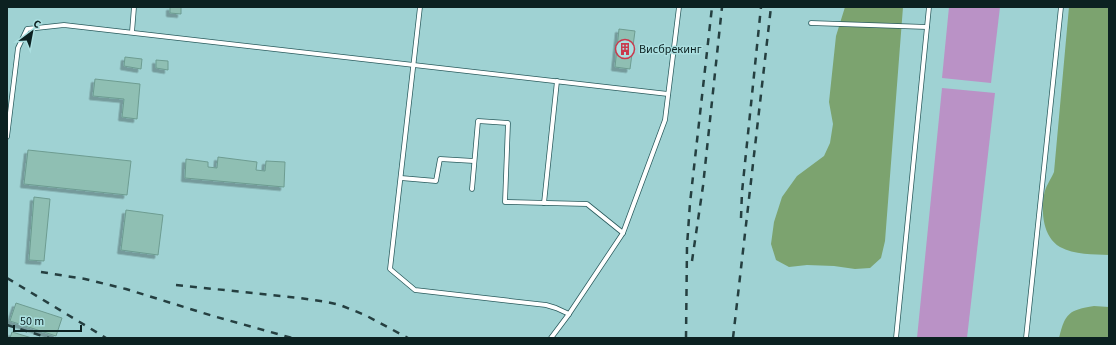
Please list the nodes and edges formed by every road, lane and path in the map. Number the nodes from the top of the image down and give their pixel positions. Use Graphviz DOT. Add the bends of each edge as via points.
graph roads {
  1 [pos="134,7"];
  2 [pos="420,7"];
  3 [pos="679,7"];
  4 [pos="929,7"];
  5 [pos="1061,7"];
  6 [pos="811,23"];
  7 [pos="927,27"];
  8 [pos="132,32"];
  9 [pos="415,65"];
  10 [pos="557,82"];
  11 [pos="668,94"];
  12 [pos="7,137"];
  13 [pos="474,161"];
  14 [pos="401,178"];
  15 [pos="472,189"];
  16 [pos="544,203"];
  17 [pos="623,233"];
  18 [pos="569,314"];
  19 [pos="551,338"];
  20 [pos="896,338"];
  21 [pos="1026,338"];
  1 -- 8 [label="lane"];
  2 -- 9 [label="lane"];
  3 -- 11 [label="lane"];
  4 -- 7 [label="lane"];
  5 -- 21 [label="lane"];
  6 -- 7 [label="lane"];
  7 -- 20 [label="lane"];
  8 -- 9 [label="lane"];
  8 -- 12 [label="lane" via="64,25 27,29 18,48"];
  9 -- 10 [label="lane"];
  9 -- 14 [label="lane"];
  10 -- 11 [label="lane"];
  10 -- 16 [label="lane"];
  11 -- 17 [label="lane" via="666,120"];
  13 -- 14 [label="lane" via="440,158 436,181"];
  13 -- 15 [label="lane"];
  13 -- 16 [label="lane" via="478,121 508,123 505,202"];
  14 -- 18 [label="lane" via="390,270 415,290 546,305"];
  16 -- 17 [label="lane" via="586,204"];
  17 -- 18 [label="lane"];
  18 -- 19 [label="lane"];
}
